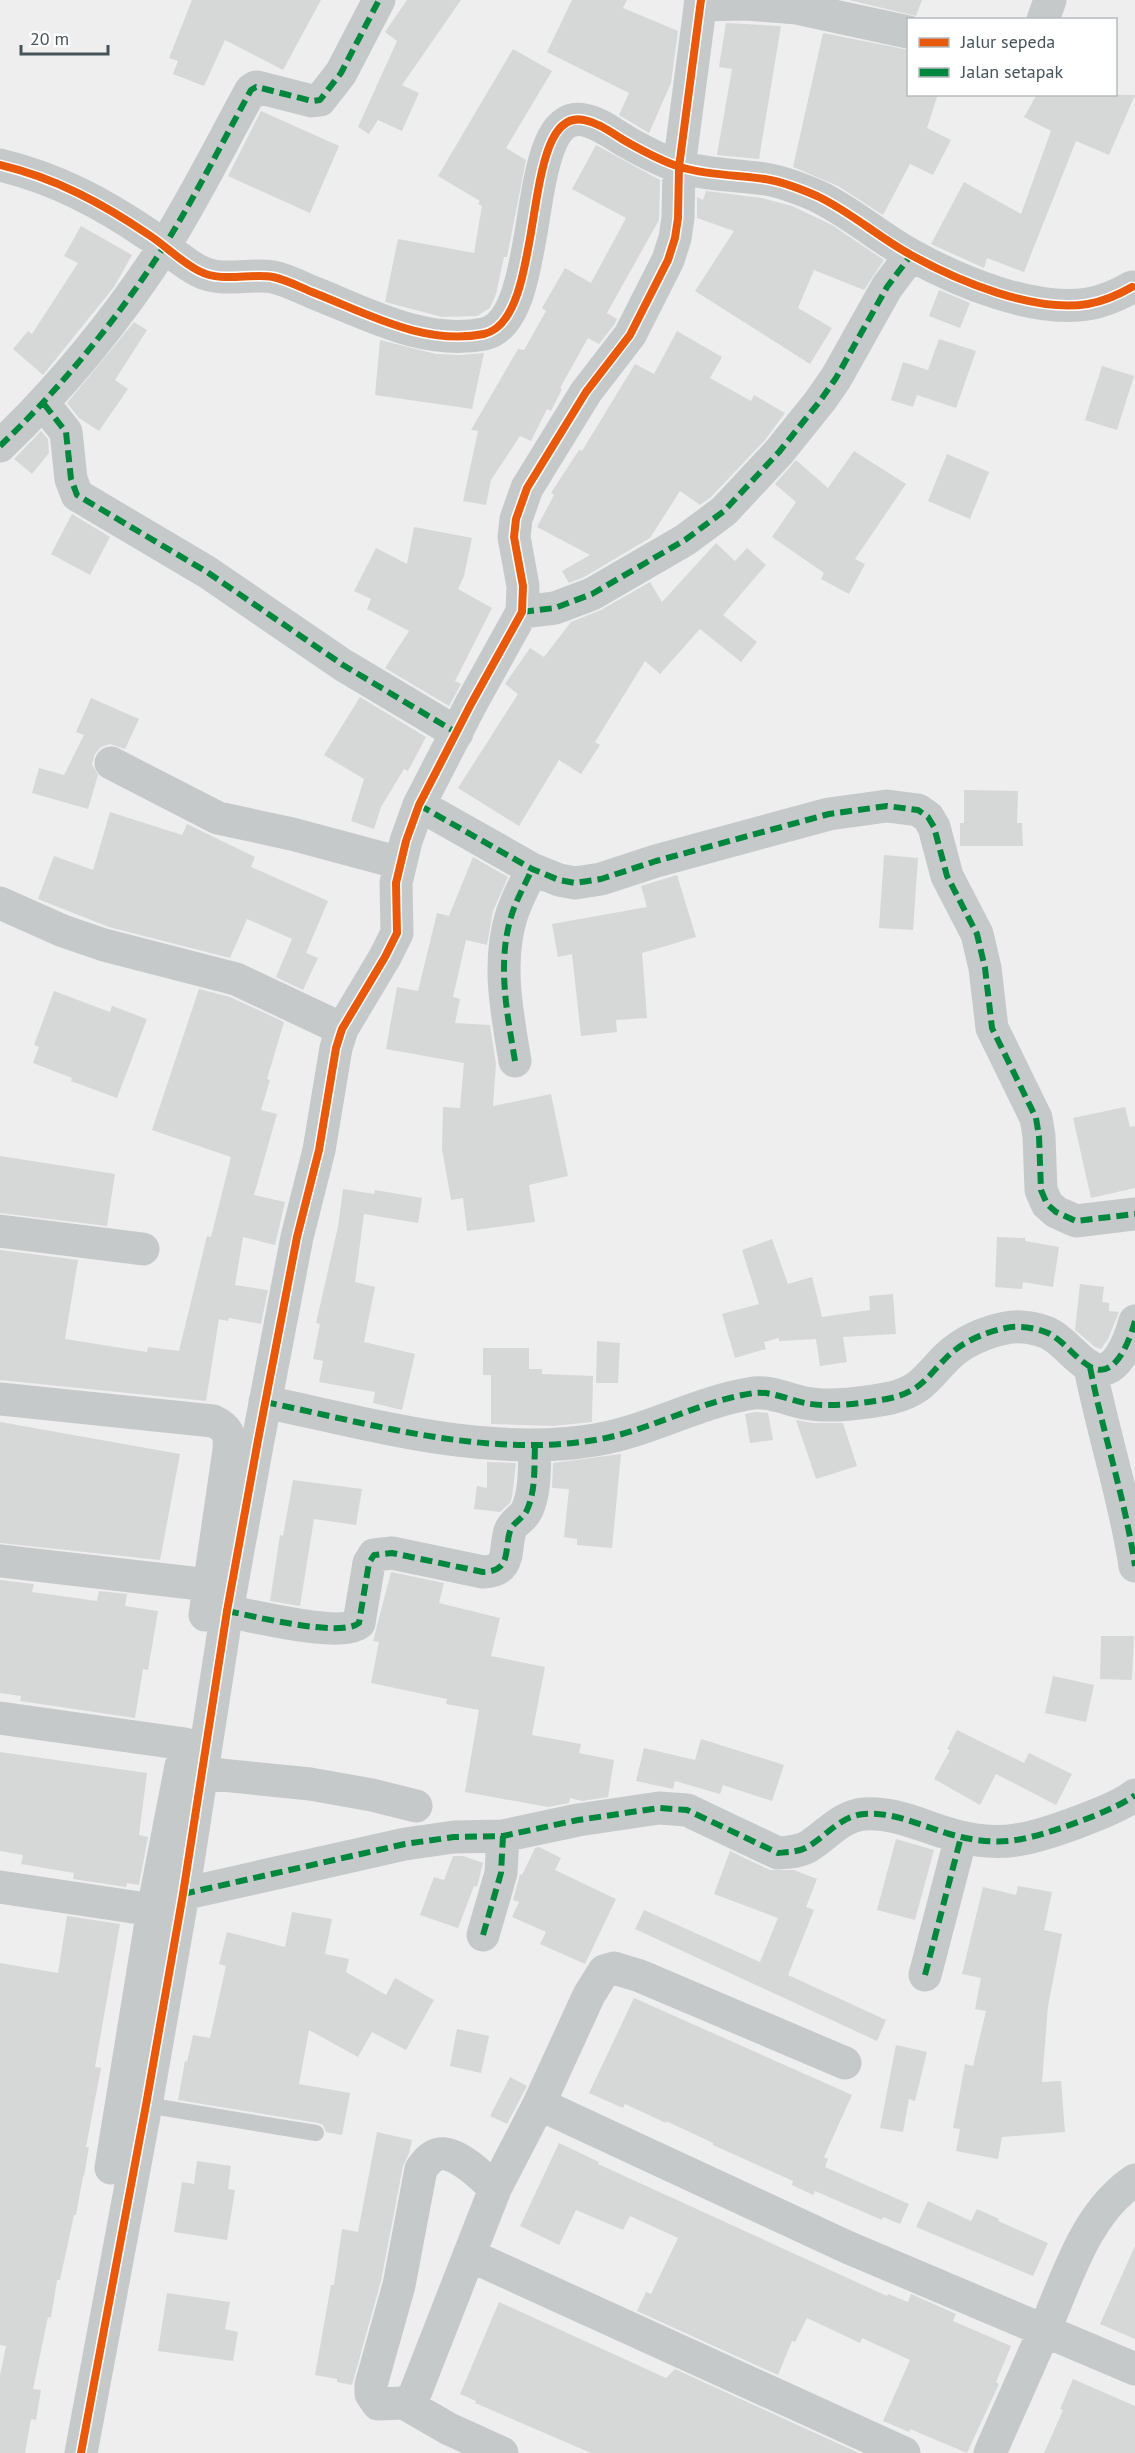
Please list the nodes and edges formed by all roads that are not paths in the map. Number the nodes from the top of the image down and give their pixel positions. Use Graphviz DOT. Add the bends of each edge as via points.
graph roads {
  1 [pos="379,0"];
  2 [pos="1050,0"];
  3 [pos="701,2"];
  4 [pos="1044,18"];
  5 [pos="907,32"];
  6 [pos="0,165"];
  7 [pos="679,166"];
  8 [pos="165,245"];
  9 [pos="910,255"];
  10 [pos="1132,287"];
  11 [pos="44,404"];
  12 [pos="0,446"];
  13 [pos="522,612"];
  14 [pos="457,733"];
  15 [pos="111,763"];
  16 [pos="419,805"];
  17 [pos="400,863"];
  18 [pos="532,869"];
  19 [pos="0,903"];
  20 [pos="342,1029"];
  21 [pos="515,1061"];
  22 [pos="1135,1214"];
  23 [pos="0,1231"];
  24 [pos="142,1249"];
  25 [pos="1135,1321"];
  26 [pos="1090,1367"];
  27 [pos="0,1399"];
  28 [pos="265,1402"];
  29 [pos="536,1445"];
  30 [pos="0,1561"];
  31 [pos="1135,1566"];
  32 [pos="209,1585"];
  33 [pos="227,1611"];
  34 [pos="0,1718"];
  35 [pos="185,1744"];
  36 [pos="202,1773"];
  37 [pos="1135,1795"];
  38 [pos="416,1806"];
  39 [pos="504,1836"];
  40 [pos="961,1837"];
  41 [pos="0,1887"];
  42 [pos="183,1894"];
  43 [pos="153,1910"];
  44 [pos="483,1935"];
  45 [pos="925,1975"];
  46 [pos="845,2063"];
  47 [pos="539,2104"];
  48 [pos="146,2105"];
  49 [pos="316,2133"];
  50 [pos="1135,2180"];
  51 [pos="495,2189"];
  52 [pos="470,2255"];
  53 [pos="1044,2330"];
  54 [pos="1135,2369"];
  55 [pos="404,2403"];
  56 [pos="62,2453"];
  57 [pos="81,2453"];
  58 [pos="502,2453"];
  59 [pos="904,2453"];
  60 [pos="990,2453"];
  1 -- 8 [label="street" via="341,73 320,100 256,87 251,90"];
  2 -- 4 [label="street"];
  3 -- 5 [label="street" via="797,8"];
  3 -- 7 [label="street"];
  6 -- 8 [label="street" via="36,174 84,195"];
  7 -- 8 [label="street" via="640,150 595,123 582,119 561,124 548,152 514,300 497,328 482,334 412,330 277,278 211,276 192,267"];
  7 -- 9 [label="street" via="786,183 846,212"];
  7 -- 13 [label="street" via="675,238 660,278 630,335 586,392 532,477 521,503 514,537 523,586"];
  8 -- 11 [label="street"];
  9 -- 10 [label="street" via="974,284 1059,305 1086,305"];
  9 -- 13 [label="street" via="820,401 724,511 685,540 592,594 555,608"];
  11 -- 12 [label="street"];
  11 -- 14 [label="street" via="66,432 71,479 77,495 207,572 343,665"];
  13 -- 14 [label="street"];
  14 -- 16 [label="street"];
  15 -- 17 [label="street" via="218,818"];
  16 -- 17 [label="street"];
  16 -- 18 [label="street"];
  17 -- 20 [label="street" via="395,894 397,933"];
  18 -- 21 [label="street" via="510,919 504,953"];
  18 -- 22 [label="street" via="575,883 829,814 887,806 918,810 934,827 947,876 977,934 992,1028 1036,1118 1041,1190 1047,1204 1076,1221"];
  19 -- 20 [label="street" via="104,945 236,979"];
  20 -- 28 [label="street" via="330,1072 319,1149 297,1237"];
  23 -- 24 [label="street"];
  25 -- 26 [label="street" via="1121,1356 1111,1367"];
  26 -- 29 [label="street" via="1049,1334 1009,1327 960,1346 920,1386 890,1398 819,1405 757,1393 620,1436"];
  26 -- 31 [label="street" via="1128,1519"];
  27 -- 32 [label="street" via="213,1421 224,1426 230,1436 229,1450"];
  28 -- 29 [label="street" via="429,1435"];
  28 -- 33 [label="street"];
  29 -- 33 [label="street" via="531,1501 525,1515 511,1528 506,1556 495,1570 477,1571 392,1554 374,1555 369,1563 359,1623 347,1629"];
  30 -- 32 [label="street"];
  32 -- 35 [label="street"];
  33 -- 36 [label="street"];
  34 -- 35 [label="street"];
  35 -- 43 [label="street"];
  36 -- 38 [label="street" via="310,1784"];
  36 -- 42 [label="street"];
  37 -- 40 [label="street" via="1031,1837 997,1841"];
  39 -- 40 [label="street" via="659,1808 687,1810 778,1853 807,1847 843,1821 861,1814 877,1813"];
  39 -- 42 [label="street" via="454,1837 394,1846"];
  39 -- 44 [label="street" via="501,1873"];
  40 -- 45 [label="street"];
  41 -- 43 [label="street"];
  42 -- 48 [label="street"];
  43 -- 56 [label="street" via="94,2284"];
  46 -- 47 [label="street" via="607,1963"];
  47 -- 51 [label="street"];
  47 -- 53 [label="street" via="847,2247"];
  48 -- 49 [label="lane"];
  48 -- 57 [label="street"];
  50 -- 53 [label="street" via="1108,2202 1080,2246"];
  51 -- 52 [label="street"];
  51 -- 55 [label="street" via="450,2155 438,2154 421,2169 399,2285 371,2385 371,2394 378,2404"];
  52 -- 55 [label="street" via="414,2396"];
  52 -- 59 [label="street"];
  53 -- 54 [label="street"];
  53 -- 60 [label="street"];
  55 -- 58 [label="street"];
}
